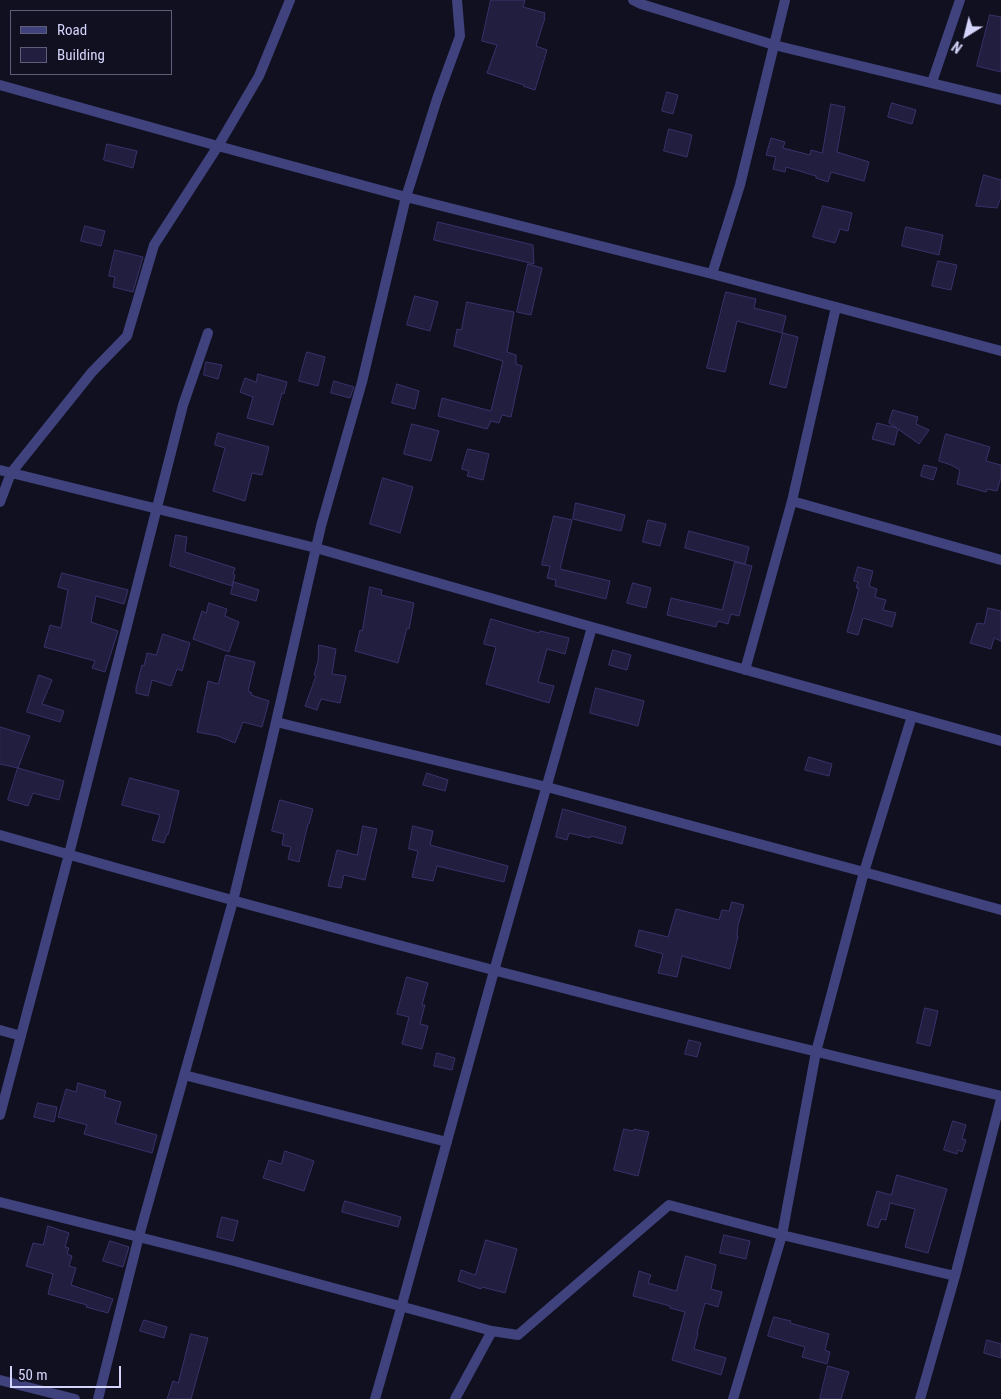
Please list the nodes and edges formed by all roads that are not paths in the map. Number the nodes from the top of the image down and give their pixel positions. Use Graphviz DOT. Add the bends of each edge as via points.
graph roads {
  1 [pos="290,0"];
  2 [pos="457,0"];
  3 [pos="633,0"];
  4 [pos="785,0"];
  5 [pos="960,0"];
  6 [pos="774,45"];
  7 [pos="932,82"];
  8 [pos="0,85"];
  9 [pos="1001,100"];
  10 [pos="218,146"];
  11 [pos="406,197"];
  12 [pos="712,274"];
  13 [pos="836,307"];
  14 [pos="208,333"];
  15 [pos="1001,351"];
  16 [pos="0,470"];
  17 [pos="11,473"];
  18 [pos="792,501"];
  19 [pos="0,502"];
  20 [pos="156,508"];
  21 [pos="316,548"];
  22 [pos="1001,560"];
  23 [pos="592,627"];
  24 [pos="745,670"];
  25 [pos="912,716"];
  26 [pos="276,722"];
  27 [pos="1001,741"];
  28 [pos="547,787"];
  29 [pos="0,835"];
  30 [pos="69,854"];
  31 [pos="864,872"];
  32 [pos="232,901"];
  33 [pos="1001,910"];
  34 [pos="494,971"];
  35 [pos="0,1030"];
  36 [pos="21,1036"];
  37 [pos="816,1052"];
  38 [pos="184,1075"];
  39 [pos="1001,1098"];
  40 [pos="0,1115"];
  41 [pos="447,1142"];
  42 [pos="0,1202"];
  43 [pos="782,1235"];
  44 [pos="138,1236"];
  45 [pos="955,1276"];
  46 [pos="401,1308"];
  47 [pos="492,1331"];
  48 [pos="0,1380"];
  49 [pos="75,1399"];
  50 [pos="98,1399"];
  51 [pos="375,1399"];
  52 [pos="455,1399"];
  53 [pos="733,1399"];
  54 [pos="920,1399"];
  1 -- 10 [label="street" via="259,76"];
  2 -- 11 [label="street" via="460,36"];
  3 -- 6 [label="street"];
  4 -- 6 [label="street"];
  5 -- 7 [label="street"];
  6 -- 7 [label="street"];
  6 -- 12 [label="street" via="740,186"];
  7 -- 9 [label="street"];
  8 -- 10 [label="street"];
  10 -- 11 [label="street"];
  10 -- 17 [label="street" via="154,245 127,336 86,379"];
  11 -- 12 [label="street"];
  11 -- 21 [label="street" via="362,382"];
  12 -- 13 [label="street"];
  13 -- 15 [label="street"];
  13 -- 18 [label="street"];
  14 -- 20 [label="street" via="183,405"];
  16 -- 17 [label="street"];
  17 -- 19 [label="street"];
  17 -- 20 [label="street"];
  18 -- 22 [label="street"];
  18 -- 24 [label="street"];
  20 -- 21 [label="street"];
  20 -- 30 [label="street"];
  21 -- 23 [label="street"];
  21 -- 26 [label="street"];
  23 -- 24 [label="street"];
  23 -- 28 [label="street"];
  24 -- 25 [label="street"];
  25 -- 27 [label="street"];
  25 -- 31 [label="street"];
  26 -- 28 [label="street"];
  26 -- 32 [label="street"];
  28 -- 31 [label="street"];
  28 -- 34 [label="street"];
  29 -- 30 [label="street"];
  30 -- 32 [label="street"];
  30 -- 36 [label="street"];
  31 -- 33 [label="street"];
  31 -- 37 [label="street"];
  32 -- 34 [label="street"];
  32 -- 38 [label="street"];
  34 -- 37 [label="street"];
  34 -- 41 [label="street"];
  35 -- 36 [label="street"];
  36 -- 40 [label="street"];
  37 -- 39 [label="street"];
  37 -- 43 [label="street"];
  38 -- 41 [label="street"];
  38 -- 44 [label="street"];
  39 -- 45 [label="street"];
  41 -- 46 [label="street"];
  42 -- 44 [label="street"];
  43 -- 45 [label="street"];
  43 -- 47 [label="street" via="669,1205 518,1335"];
  43 -- 53 [label="street"];
  44 -- 46 [label="street"];
  44 -- 50 [label="street"];
  45 -- 54 [label="street"];
  46 -- 47 [label="street"];
  46 -- 51 [label="street"];
  47 -- 52 [label="street"];
  48 -- 49 [label="street"];
}
